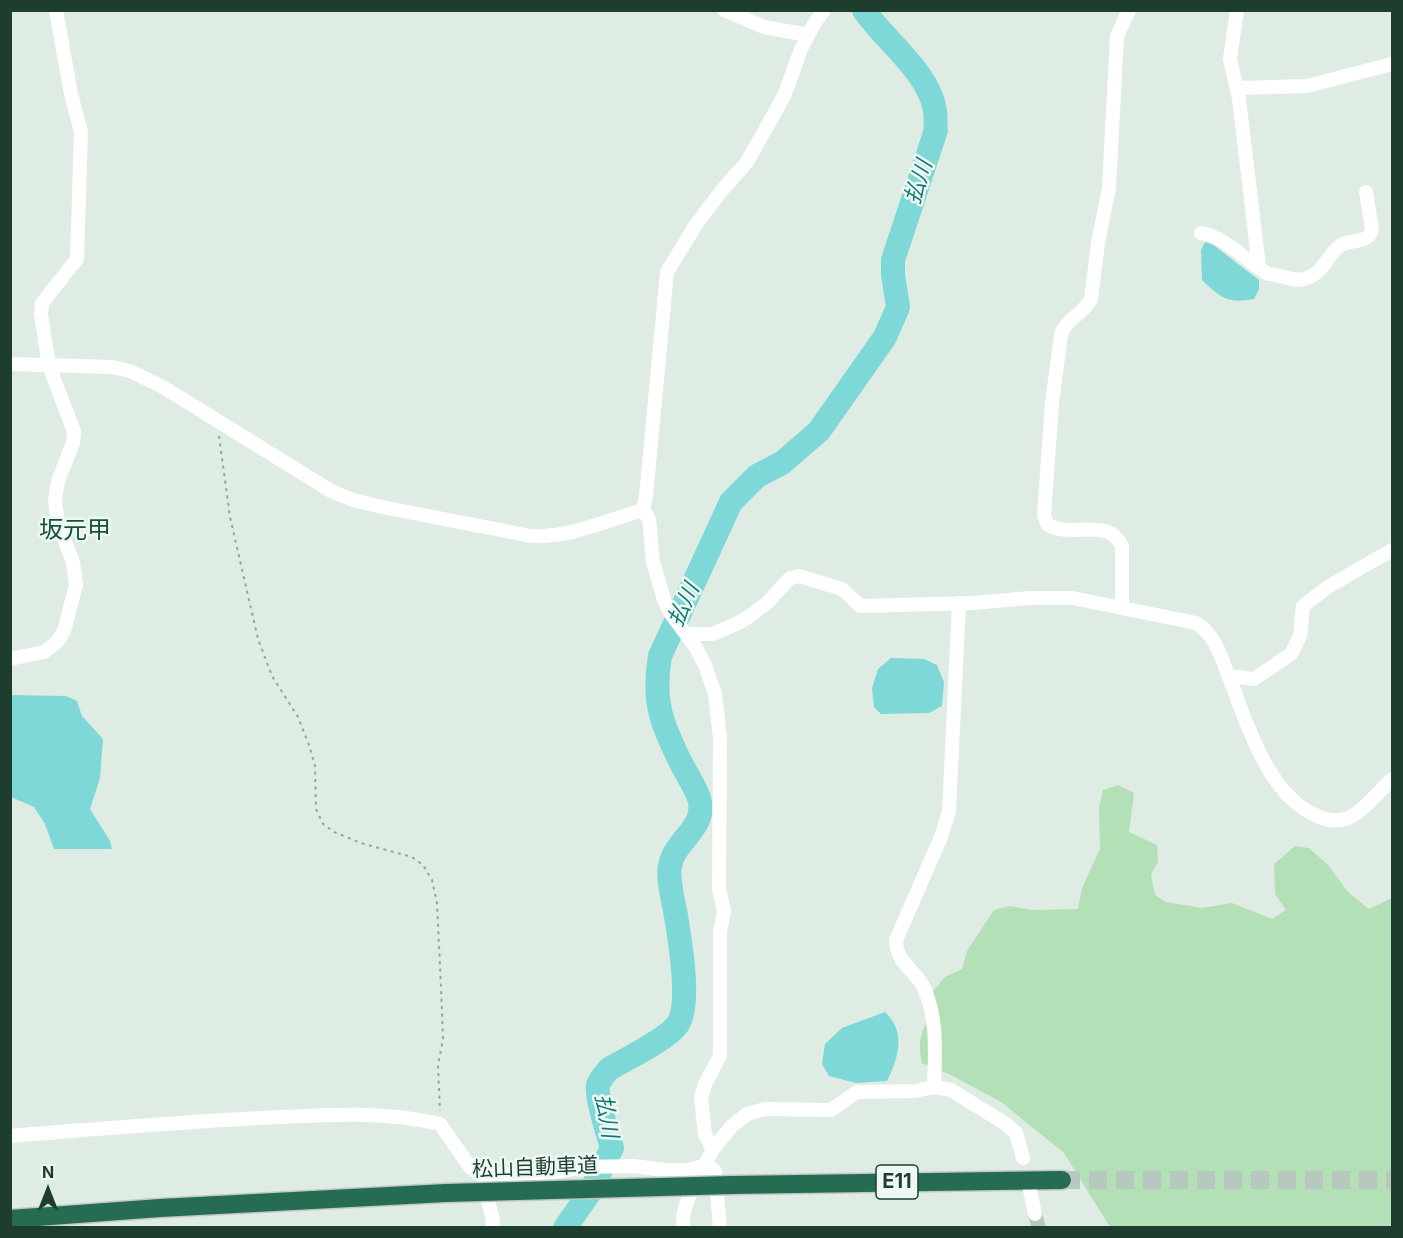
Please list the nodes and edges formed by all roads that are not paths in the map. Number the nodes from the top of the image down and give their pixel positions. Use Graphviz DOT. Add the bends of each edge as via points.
graph roads {
  1 [pos="56,10"];
  2 [pos="724,10"];
  3 [pos="824,10"];
  4 [pos="1129,10"];
  5 [pos="1235,12"];
  6 [pos="808,34"];
  7 [pos="1392,64"];
  8 [pos="1237,88"];
  9 [pos="1366,192"];
  10 [pos="1201,233"];
  11 [pos="1259,267"];
  12 [pos="10,364"];
  13 [pos="49,366"];
  14 [pos="643,510"];
  15 [pos="1392,550"];
  16 [pos="959,603"];
  17 [pos="1122,607"];
  18 [pos="686,634"];
  19 [pos="10,660"];
  20 [pos="1229,676"];
  21 [pos="1392,779"];
  22 [pos="934,1087"];
  23 [pos="10,1137"];
  24 [pos="713,1149"];
  25 [pos="1023,1158"];
  26 [pos="706,1165"];
  27 [pos="482,1176"];
  28 [pos="1062,1180"];
  29 [pos="1030,1190"];
  30 [pos="1035,1214"];
  31 [pos="10,1219"];
  32 [pos="492,1227"];
  33 [pos="684,1227"];
  34 [pos="720,1227"];
  1 -- 13 [label="street" via="81,144 77,259 42,303"];
  2 -- 6 [label="street" via="764,27"];
  3 -- 6 [label="street"];
  4 -- 17 [label="street" via="1118,36 1109,188 1091,300 1063,328 1061,335 1044,515 1044,521 1056,529 1097,529 1119,539"];
  5 -- 8 [label="street" via="1230,59"];
  6 -- 14 [label="street" via="784,96 747,162 697,223 667,272"];
  7 -- 8 [label="street" via="1307,86"];
  8 -- 11 [label="street"];
  9 -- 11 [label="street" via="1371,235 1341,245 1323,269 1304,279 1292,279 1268,274"];
  10 -- 11 [label="street" via="1215,237"];
  12 -- 13 [label="street"];
  13 -- 14 [label="street" via="130,371 353,500 550,537"];
  13 -- 19 [label="street" via="74,431 55,501 76,585 64,631 57,642 44,651"];
  14 -- 18 [label="street" via="649,519 653,562 664,600"];
  15 -- 20 [label="street" via="1329,586 1303,606 1300,636 1284,660 1254,679"];
  16 -- 17 [label="street" via="1072,598"];
  16 -- 18 [label="street" via="860,606 842,589 799,576 790,578 747,618 712,634"];
  16 -- 22 [label="street" via="949,811 896,940 899,956 923,986 930,1008 935,1044"];
  17 -- 20 [label="street" via="1201,626 1214,640"];
  18 -- 24 [label="street" via="705,665 715,694 720,737 719,889 724,911 720,932 720,1056 701,1098 705,1135"];
  20 -- 21 [label="street" via="1261,756 1286,794 1311,814 1346,819"];
  22 -- 24 [label="street" via="857,1092 831,1110 765,1109 747,1114"];
  22 -- 25 [label="street" via="951,1090 1006,1124 1016,1133"];
  23 -- 27 [label="street" via="135,1125 382,1114 440,1124"];
  24 -- 26 [label="street"];
  26 -- 27 [label="street" via="689,1170 584,1167"];
  26 -- 33 [label="street" via="686,1203"];
  26 -- 34 [label="street" via="715,1171"];
  27 -- 32 [label="street"];
  28 -- 31 [label="highway, 松山自動車道 / E11, bridge" via="446,1193"];
  29 -- 30 [label="street"];
}
